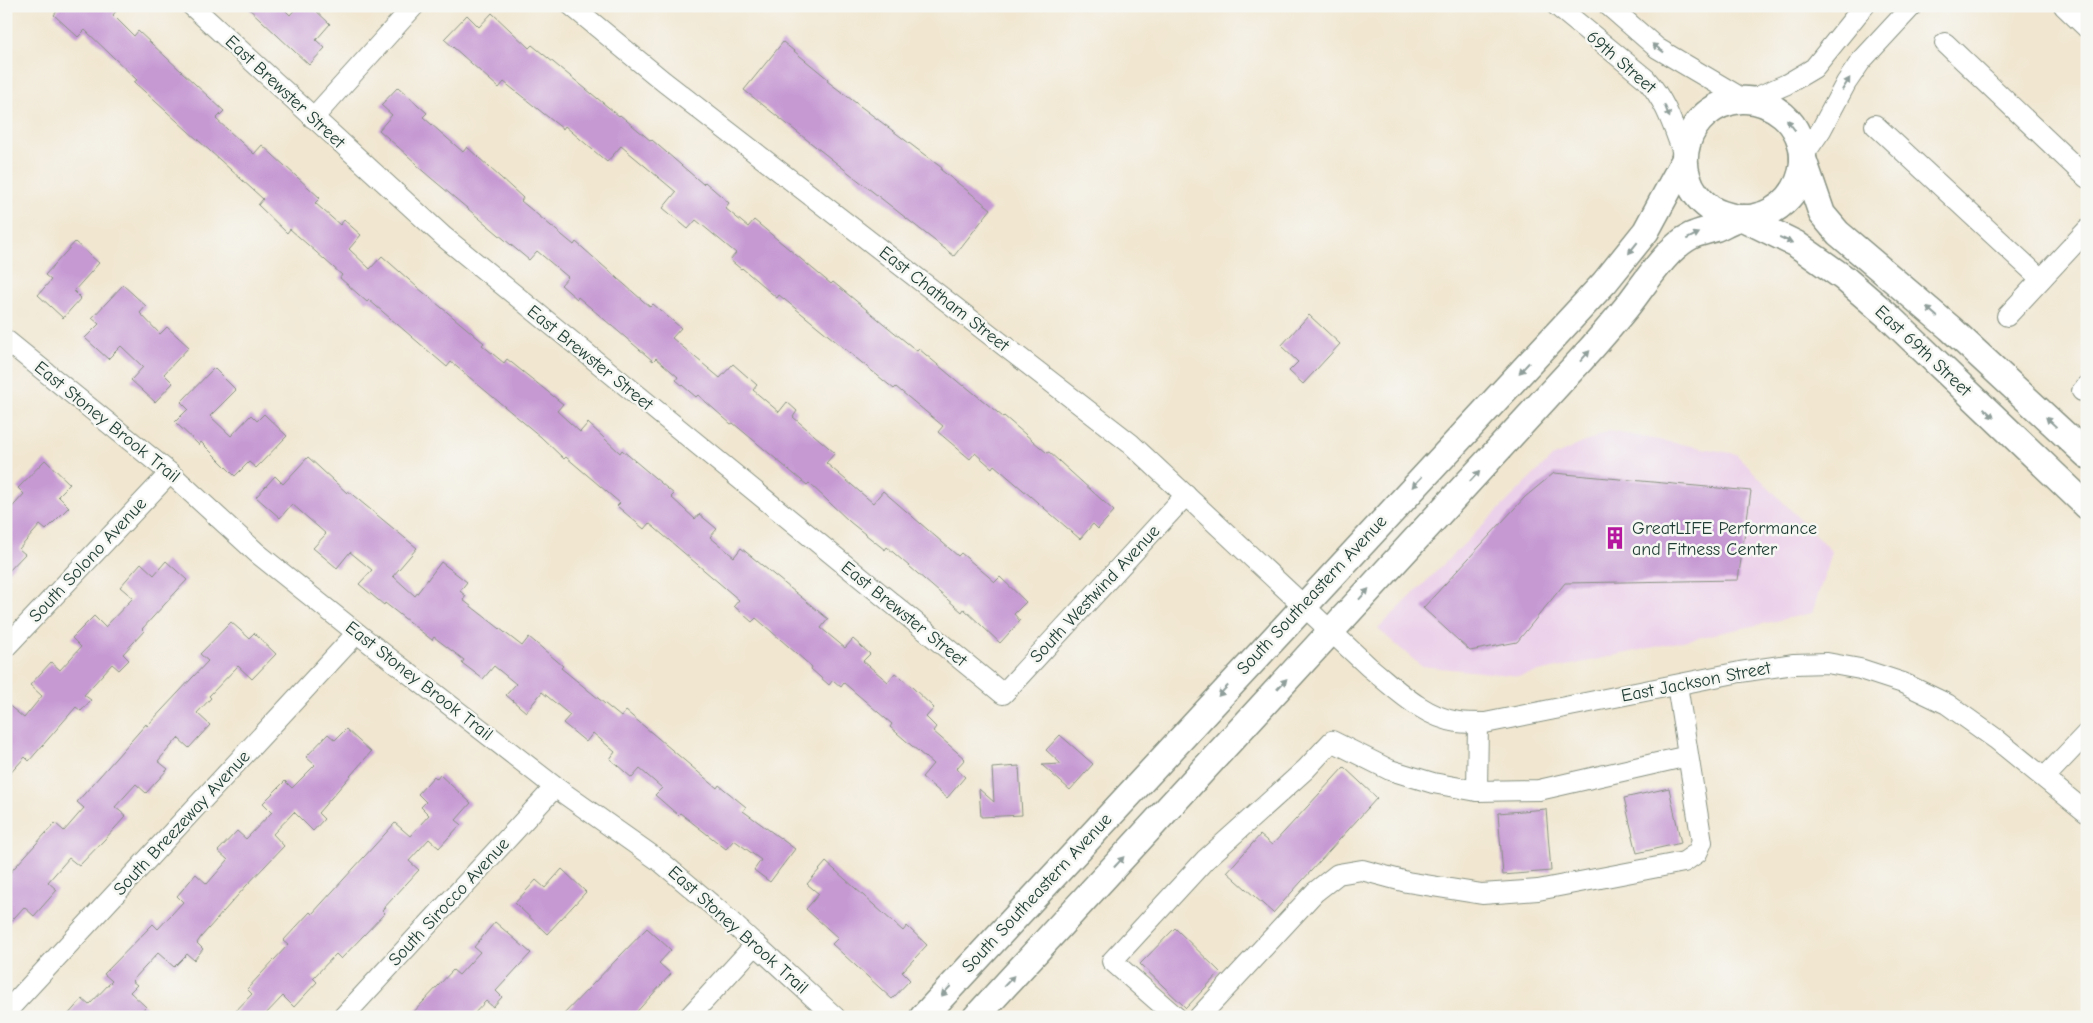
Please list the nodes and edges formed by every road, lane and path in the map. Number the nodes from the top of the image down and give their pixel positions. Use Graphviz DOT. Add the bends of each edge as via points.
graph roads {
  1 [pos="192,6"];
  2 [pos="414,6"];
  3 [pos="572,6"];
  4 [pos="1557,6"];
  5 [pos="1610,6"];
  6 [pos="1864,6"];
  7 [pos="1912,6"];
  8 [pos="2064,6"];
  9 [pos="2087,28"];
  10 [pos="1945,43"];
  11 [pos="1748,100"];
  12 [pos="313,118"];
  13 [pos="1875,125"];
  14 [pos="1803,157"];
  15 [pos="1684,158"];
  16 [pos="2087,178"];
  17 [pos="1740,218"];
  18 [pos="2087,230"];
  19 [pos="2041,278"];
  20 [pos="2007,316"];
  21 [pos="6,340"];
  22 [pos="2087,455"];
  23 [pos="170,473"];
  24 [pos="1186,495"];
  25 [pos="2087,506"];
  26 [pos="1304,604"];
  27 [pos="1331,631"];
  28 [pos="357,633"];
  29 [pos="6,647"];
  30 [pos="1677,684"];
  31 [pos="1003,694"];
  32 [pos="1478,723"];
  33 [pos="2087,733"];
  34 [pos="1688,756"];
  35 [pos="2045,778"];
  36 [pos="555,786"];
  37 [pos="1477,791"];
  38 [pos="2087,813"];
  39 [pos="756,944"];
  40 [pos="6,1012"];
  41 [pos="343,1017"];
  42 [pos="688,1017"];
  43 [pos="835,1017"];
  44 [pos="922,1017"];
  45 [pos="976,1017"];
  46 [pos="1176,1017"];
  47 [pos="1199,1017"];
  1 -- 12 [label="street, East Brewster Street"];
  2 -- 12 [label="street"];
  3 -- 24 [label="street, East Chatham Street" via="670,88 1102,420"];
  4 -- 15 [label="street, 69th Street, one-way" via="1646,79 1658,93 1666,105"];
  11 -- 5 [label="street, one-way" via="1657,48"];
  6 -- 11 [label="street" via="1814,68 1787,84"];
  14 -- 7 [label="street, one-way" via="1861,61"];
  8 -- 9 [label="street"];
  10 -- 16 [label="street"];
  14 -- 11 [label="main road, one-way" via="1796,131 1788,120 1777,110"];
  11 -- 15 [label="main road" via="1720,105 1699,120 1689,137"];
  12 -- 31 [label="street, East Brewster Street" via="444,237"];
  13 -- 19 [label="street"];
  14 -- 17 [label="main road" via="1802,173 1789,198 1766,214"];
  22 -- 14 [label="main road, East 69th Street, one-way" via="1950,328 1838,233 1822,214"];
  15 -- 17 [label="main road" via="1686,175 1700,200 1724,215"];
  15 -- 26 [label="main road, South Southeastern Avenue, one-way" via="1646,231 1605,282"];
  17 -- 25 [label="main road, East 69th Street, one-way" via="1796,244 1844,278"];
  27 -- 17 [label="main road, one-way" via="1597,343 1672,251 1690,237"];
  18 -- 19 [label="street"];
  19 -- 20 [label="street"];
  21 -- 23 [label="street, East Stoney Brook Trail"];
  23 -- 28 [label="street, East Stoney Brook Trail" via="257,553"];
  23 -- 29 [label="street, South Solono Avenue"];
  24 -- 26 [label="street, East Chatham Street"];
  24 -- 31 [label="street, South Westwind Avenue"];
  26 -- 27 [label="street, East Jackson Street"];
  26 -- 44 [label="main road, South Southeastern Avenue, one-way"];
  27 -- 32 [label="street, East Jackson Street" via="1409,700 1457,722"];
  45 -- 27 [label="main road, one-way"];
  28 -- 36 [label="street, East Stoney Brook Trail"];
  28 -- 40 [label="street, South Breezeway Avenue"];
  30 -- 32 [label="street, East Jackson Street"];
  30 -- 34 [label="street"];
  30 -- 35 [label="street, East Jackson Street" via="1794,664 1827,663 1860,669 1903,683 1947,704"];
  32 -- 37 [label="street"];
  33 -- 35 [label="street"];
  34 -- 37 [label="street" via="1539,790"];
  34 -- 47 [label="street" via="1702,842 1697,853 1684,862 1538,890 1482,894 1407,882 1362,870 1338,874 1315,892"];
  35 -- 38 [label="street, East Jackson Street"];
  36 -- 39 [label="street, East Stoney Brook Trail" via="662,862"];
  36 -- 41 [label="street, South Sirocco Avenue"];
  37 -- 46 [label="street" via="1433,783 1390,770 1332,741 1306,769 1205,860 1112,961"];
  39 -- 42 [label="street"];
  39 -- 43 [label="street, East Stoney Brook Trail"];
}
